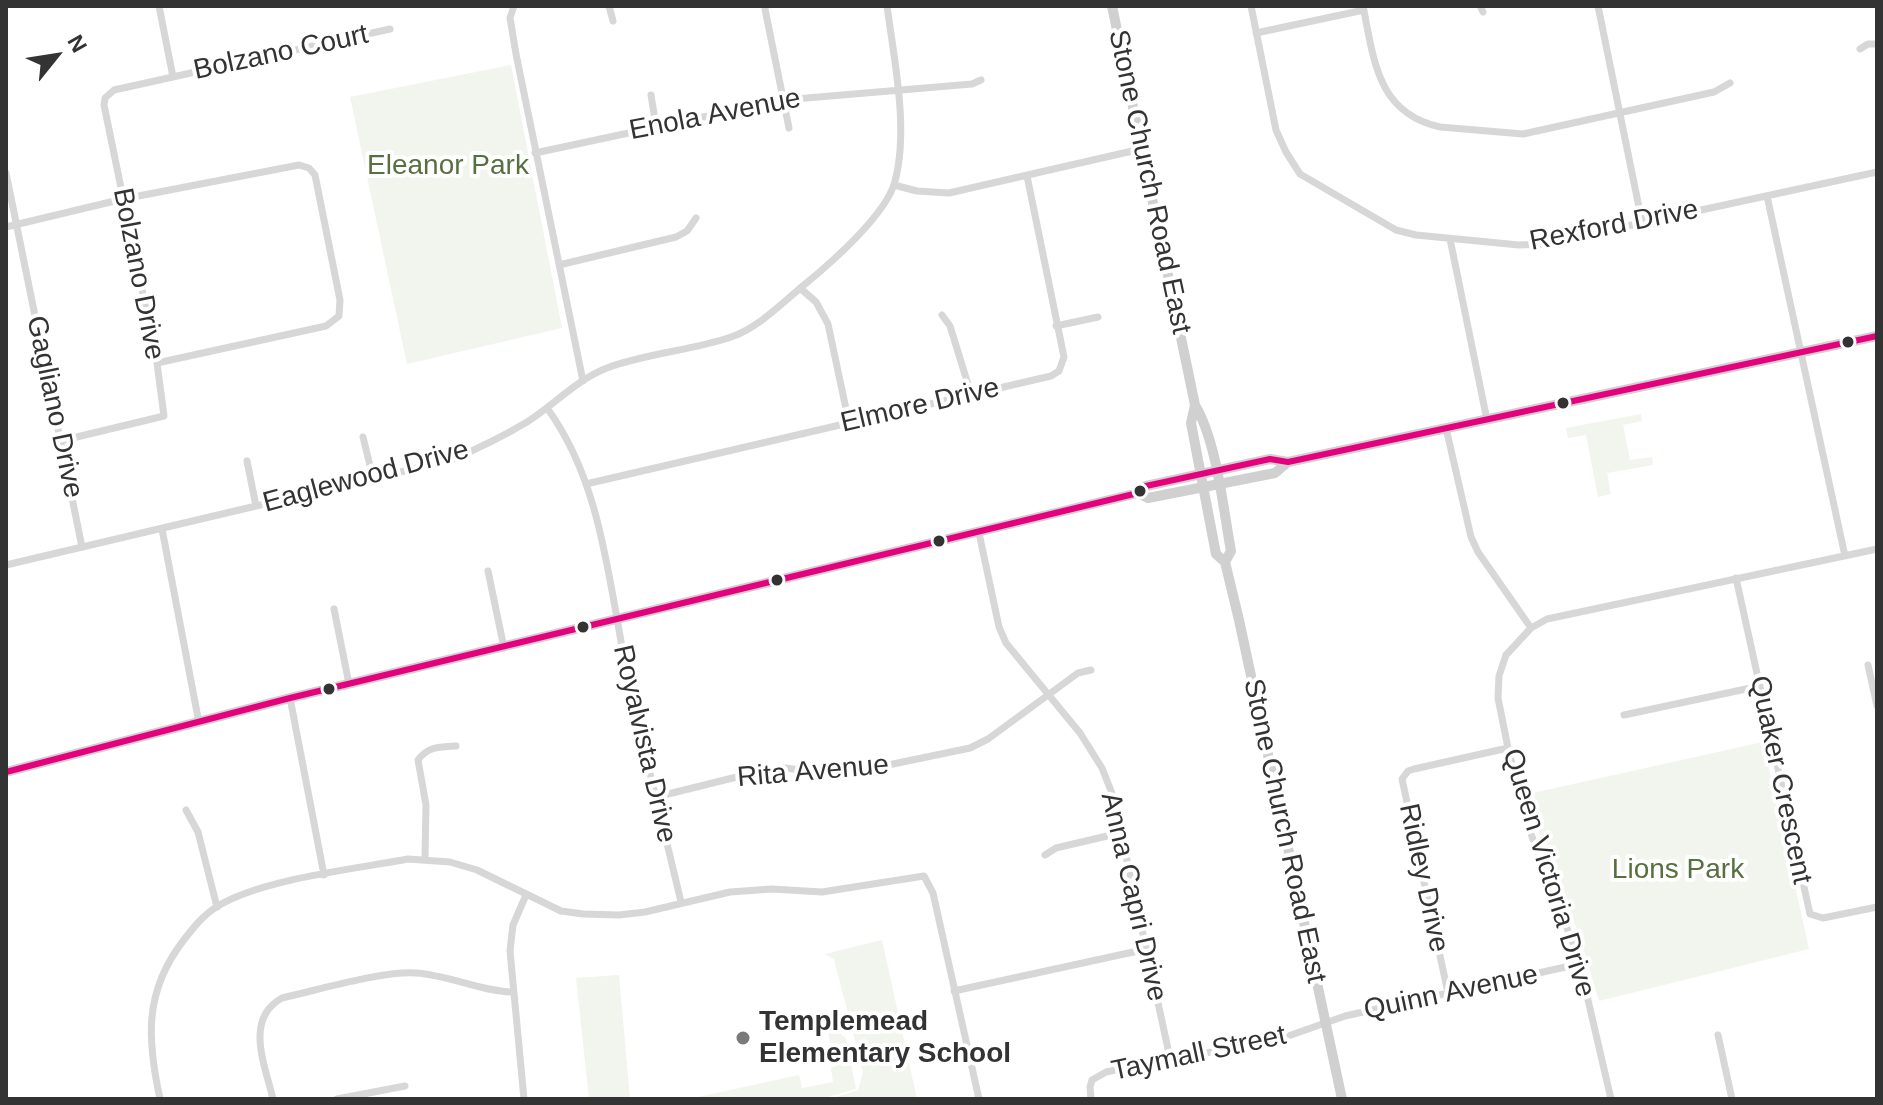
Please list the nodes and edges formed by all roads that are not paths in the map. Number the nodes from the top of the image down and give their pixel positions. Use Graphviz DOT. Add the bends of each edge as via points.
graph roads {
  1 [pos="159,6"];
  2 [pos="514,6"];
  3 [pos="609,6"];
  4 [pos="887,6"];
  5 [pos="1112,6"];
  6 [pos="1251,6"];
  7 [pos="1598,6"];
  8 [pos="1364,8"];
  9 [pos="765,9"];
  10 [pos="613,21"];
  11 [pos="390,29"];
  12 [pos="1256,33"];
  13 [pos="1877,44"];
  14 [pos="1860,49"];
  15 [pos="173,77"];
  16 [pos="981,80"];
  17 [pos="1730,83"];
  18 [pos="897,90"];
  19 [pos="651,95"];
  20 [pos="783,100"];
  21 [pos="1620,112"];
  22 [pos="656,126"];
  23 [pos="789,128"];
  24 [pos="1141,149"];
  25 [pos="535,153"];
  26 [pos="1877,172"];
  27 [pos="6,173"];
  28 [pos="1027,176"];
  29 [pos="894,185"];
  30 [pos="1767,196"];
  31 [pos="123,199"];
  32 [pos="696,218"];
  33 [pos="1642,222"];
  34 [pos="17,224"];
  35 [pos="6,227"];
  36 [pos="1450,239"];
  37 [pos="559,265"];
  38 [pos="800,288"];
  39 [pos="942,315"];
  40 [pos="1098,317"];
  41 [pos="1056,326"];
  42 [pos="1877,336"];
  43 [pos="1799,352"];
  44 [pos="157,363"];
  45 [pos="583,381"];
  46 [pos="971,394"];
  47 [pos="1195,405"];
  48 [pos="547,408"];
  49 [pos="1487,420"];
  50 [pos="849,423"];
  51 [pos="1446,428"];
  52 [pos="363,437"];
  53 [pos="60,441"];
  54 [pos="247,461"];
  55 [pos="1288,462"];
  56 [pos="1215,471"];
  57 [pos="1201,474"];
  58 [pos="373,478"];
  59 [pos="586,484"];
  60 [pos="1218,485"];
  61 [pos="1203,488"];
  62 [pos="1138,493"];
  63 [pos="256,506"];
  64 [pos="162,529"];
  65 [pos="979,533"];
  66 [pos="82,547"];
  67 [pos="1877,549"];
  68 [pos="1845,556"];
  69 [pos="1225,562"];
  70 [pos="6,565"];
  71 [pos="488,571"];
  72 [pos="1736,578"];
  73 [pos="334,609"];
  74 [pos="616,620"];
  75 [pos="1531,628"];
  76 [pos="504,648"];
  77 [pos="1868,665"];
  78 [pos="1091,670"];
  79 [pos="349,684"];
  80 [pos="1760,686"];
  81 [pos="1049,694"];
  82 [pos="290,698"];
  83 [pos="1877,706"];
  84 [pos="1624,715"];
  85 [pos="199,723"];
  86 [pos="456,746"];
  87 [pos="1508,748"];
  88 [pos="6,772"];
  89 [pos="656,797"];
  90 [pos="186,810"];
  91 [pos="1120,833"];
  92 [pos="1045,855"];
  93 [pos="425,858"];
  94 [pos="324,875"];
  95 [pos="526,895"];
  96 [pos="681,902"];
  97 [pos="217,907"];
  98 [pos="1877,907"];
  99 [pos="1147,949"];
  100 [pos="1579,964"];
  101 [pos="954,991"];
  102 [pos="512,992"];
  103 [pos="1448,993"];
  104 [pos="1324,1023"];
  105 [pos="1718,1035"];
  106 [pos="1170,1058"];
  107 [pos="405,1086"];
  108 [pos="160,1099"];
  109 [pos="273,1099"];
  110 [pos="337,1099"];
  111 [pos="524,1099"];
  112 [pos="979,1099"];
  113 [pos="1091,1099"];
  114 [pos="1342,1099"];
  115 [pos="1611,1099"];
  116 [pos="1732,1099"];
  1 -- 15 [label="street"];
  2 -- 25 [label="street" via="510,21"];
  3 -- 10 [label="street"];
  4 -- 18 [label="street, Eaglewood Drive"];
  5 -- 24 [label="main road, Stone Church Road East"];
  6 -- 12 [label="street, Rexford Drive"];
  7 -- 21 [label="street"];
  8 -- 12 [label="street"];
  8 -- 21 [label="street" via="1380,80 1404,111 1428,124 1523,134"];
  9 -- 20 [label="street"];
  11 -- 15 [label="street, Bolzano Court"];
  12 -- 36 [label="street, Rexford Drive" via="1276,130 1300,174 1396,230"];
  13 -- 14 [label="street"];
  15 -- 31 [label="street, Bolzano Drive" via="114,90 105,98"];
  16 -- 18 [label="street, Enola Avenue"];
  17 -- 21 [label="street" via="1714,92"];
  18 -- 20 [label="street, Enola Avenue"];
  18 -- 29 [label="street, Eaglewood Drive" via="901,138"];
  19 -- 22 [label="street"];
  20 -- 22 [label="street, Enola Avenue"];
  20 -- 23 [label="street"];
  21 -- 33 [label="street"];
  22 -- 25 [label="street, Enola Avenue"];
  24 -- 28 [label="street"];
  24 -- 47 [label="main road, Stone Church Road East"];
  25 -- 37 [label="street"];
  26 -- 30 [label="street, Rexford Drive"];
  27 -- 34 [label="street, Gagliano Drive"];
  28 -- 29 [label="street" via="949,193"];
  28 -- 41 [label="street, Elmore Drive"];
  29 -- 38 [label="street, Eaglewood Drive" via="868,227"];
  30 -- 33 [label="street, Rexford Drive"];
  30 -- 43 [label="street"];
  31 -- 34 [label="street"];
  31 -- 44 [label="street, Bolzano Drive"];
  31 -- 44 [label="street" via="299,165 315,175 339,316 326,326"];
  32 -- 37 [label="street" via="676,237"];
  33 -- 36 [label="street, Rexford Drive" via="1544,244"];
  34 -- 35 [label="street"];
  34 -- 53 [label="street, Gagliano Drive"];
  36 -- 49 [label="street"];
  37 -- 45 [label="street"];
  38 -- 45 [label="street, Eaglewood Drive" via="732,337 637,359"];
  38 -- 50 [label="street" via="816,302 828,324"];
  39 -- 46 [label="street"];
  40 -- 41 [label="street"];
  41 -- 46 [label="street, Elmore Drive" via="1064,357 1059,371"];
  42 -- 43 [label="main road"];
  43 -- 49 [label="main road"];
  43 -- 68 [label="street"];
  44 -- 53 [label="street, Bolzano Drive" via="164,416"];
  45 -- 48 [label="street, Eaglewood Drive"];
  46 -- 50 [label="street, Elmore Drive"];
  47 -- 56 [label="main road, Stone Church Road East" via="1205,421"];
  47 -- 57 [label="main road, Stone Church Road East" via="1191,423"];
  48 -- 58 [label="street, Eaglewood Drive" via="451,460"];
  48 -- 59 [label="street, Royalvista Drive" via="570,444"];
  49 -- 51 [label="main road"];
  50 -- 59 [label="street, Elmore Drive"];
  51 -- 55 [label="main road"];
  51 -- 75 [label="street" via="1471,537"];
  52 -- 58 [label="street"];
  53 -- 66 [label="street, Gagliano Drive"];
  54 -- 63 [label="street"];
  55 -- 56 [label="main road" via="1270,459"];
  55 -- 60 [label="main road" via="1275,473"];
  56 -- 57 [label="main road"];
  56 -- 60 [label="main road, Stone Church Road East"];
  57 -- 61 [label="main road, Stone Church Road East"];
  57 -- 62 [label="main road" via="1146,486"];
  58 -- 63 [label="street, Eaglewood Drive"];
  59 -- 74 [label="street, Royalvista Drive"];
  60 -- 61 [label="main road"];
  60 -- 69 [label="main road, Stone Church Road East" via="1231,551"];
  61 -- 62 [label="main road" via="1148,498"];
  61 -- 69 [label="main road, Stone Church Road East" via="1216,554"];
  62 -- 65 [label="main road"];
  63 -- 64 [label="street, Eaglewood Drive"];
  64 -- 66 [label="street, Eaglewood Drive"];
  64 -- 85 [label="street"];
  65 -- 74 [label="main road"];
  65 -- 81 [label="street, Anna Capri Drive" via="1002,635"];
  66 -- 70 [label="street, Eaglewood Drive"];
  67 -- 68 [label="street, Queen Victoria Drive"];
  68 -- 72 [label="street, Queen Victoria Drive"];
  69 -- 104 [label="main road, Stone Church Road East"];
  71 -- 76 [label="street"];
  72 -- 75 [label="street, Queen Victoria Drive" via="1558,616"];
  72 -- 80 [label="street, Quaker Crescent"];
  73 -- 79 [label="street"];
  74 -- 76 [label="main road"];
  74 -- 89 [label="street, Royalvista Drive"];
  75 -- 87 [label="street, Queen Victoria Drive" via="1506,655 1499,676"];
  76 -- 79 [label="main road"];
  77 -- 83 [label="street"];
  78 -- 81 [label="street, Rita Avenue"];
  79 -- 82 [label="main road"];
  80 -- 84 [label="street"];
  80 -- 98 [label="street, Quaker Crescent" via="1810,914 1823,918"];
  81 -- 89 [label="street, Rita Avenue" via="970,748 840,775 765,770"];
  81 -- 91 [label="street, Anna Capri Drive" via="1102,768"];
  82 -- 85 [label="main road"];
  82 -- 94 [label="street"];
  85 -- 88 [label="main road"];
  86 -- 93 [label="street" via="433,748 418,760 426,805"];
  87 -- 100 [label="street, Queen Victoria Drive" via="1528,826"];
  87 -- 103 [label="street, Ridley Drive" via="1414,769 1402,779"];
  89 -- 96 [label="street, Royalvista Drive"];
  90 -- 97 [label="street" via="198,832"];
  91 -- 92 [label="street"];
  91 -- 99 [label="street, Anna Capri Drive"];
  93 -- 94 [label="street"];
  93 -- 95 [label="street" via="477,870"];
  94 -- 97 [label="street" via="262,888"];
  95 -- 96 [label="street" via="561,911 583,914 645,912"];
  95 -- 102 [label="street" via="510,940"];
  96 -- 101 [label="street" via="772,889 822,892 924,876 933,893"];
  97 -- 108 [label="street" via="169,959 152,1003 151,1049"];
  99 -- 101 [label="street"];
  99 -- 106 [label="street, Anna Capri Drive"];
  100 -- 103 [label="street, Quinn Avenue"];
  100 -- 115 [label="street, Queen Victoria Drive"];
  101 -- 112 [label="street"];
  102 -- 109 [label="street" via="400,973 282,998 267,1009 259,1028"];
  102 -- 111 [label="street"];
  103 -- 104 [label="street, Quinn Avenue"];
  104 -- 106 [label="street, Taymall Street" via="1260,1046"];
  104 -- 114 [label="main road, Stone Church Road East"];
  105 -- 116 [label="street"];
  106 -- 113 [label="street, Taymall Street" via="1098,1075 1090,1087"];
  107 -- 110 [label="street"];
}
